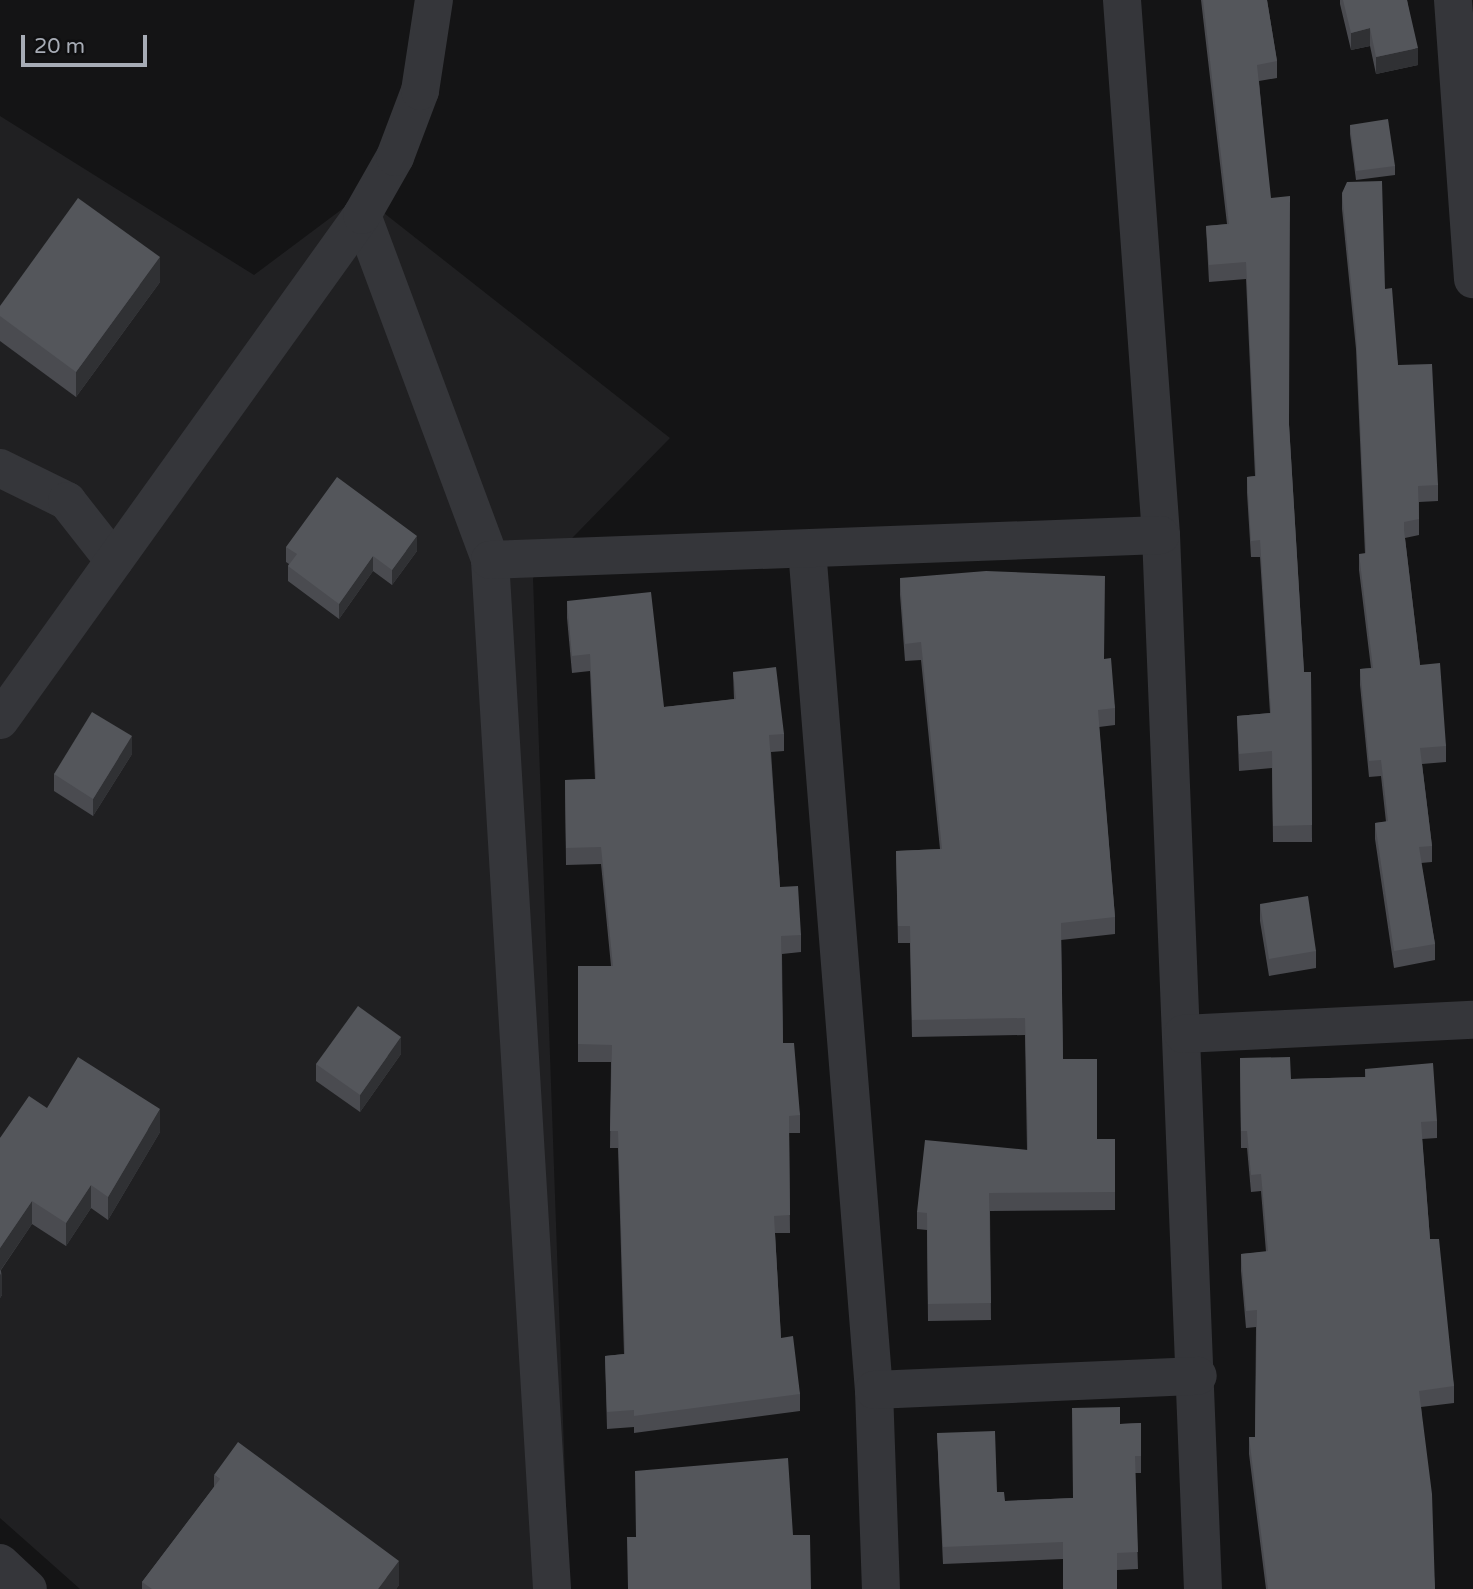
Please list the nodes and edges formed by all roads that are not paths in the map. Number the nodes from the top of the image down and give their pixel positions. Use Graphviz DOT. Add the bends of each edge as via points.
graph roads {
  1 [pos="433,0"];
  2 [pos="1122,0"];
  3 [pos="1453,0"];
  4 [pos="362,215"];
  5 [pos="1473,279"];
  6 [pos="0,468"];
  7 [pos="1161,535"];
  8 [pos="807,548"];
  9 [pos="490,560"];
  10 [pos="114,561"];
  11 [pos="0,720"];
  12 [pos="1473,1020"];
  13 [pos="1182,1034"];
  14 [pos="1198,1376"];
  15 [pos="874,1390"];
  16 [pos="0,1563"];
  17 [pos="27,1589"];
  18 [pos="552,1589"];
  19 [pos="881,1589"];
  20 [pos="1203,1589"];
  1 -- 4 [label="street" via="420,90 395,157"];
  2 -- 7 [label="street"];
  3 -- 5 [label="street"];
  4 -- 9 [label="street"];
  4 -- 10 [label="street"];
  6 -- 10 [label="street" via="67,500"];
  7 -- 8 [label="street"];
  7 -- 13 [label="street"];
  8 -- 9 [label="street"];
  8 -- 15 [label="street"];
  9 -- 18 [label="street"];
  10 -- 11 [label="street"];
  12 -- 13 [label="street"];
  13 -- 14 [label="street"];
  14 -- 15 [label="street"];
  14 -- 20 [label="street"];
  15 -- 19 [label="street"];
  16 -- 17 [label="street"];
}
